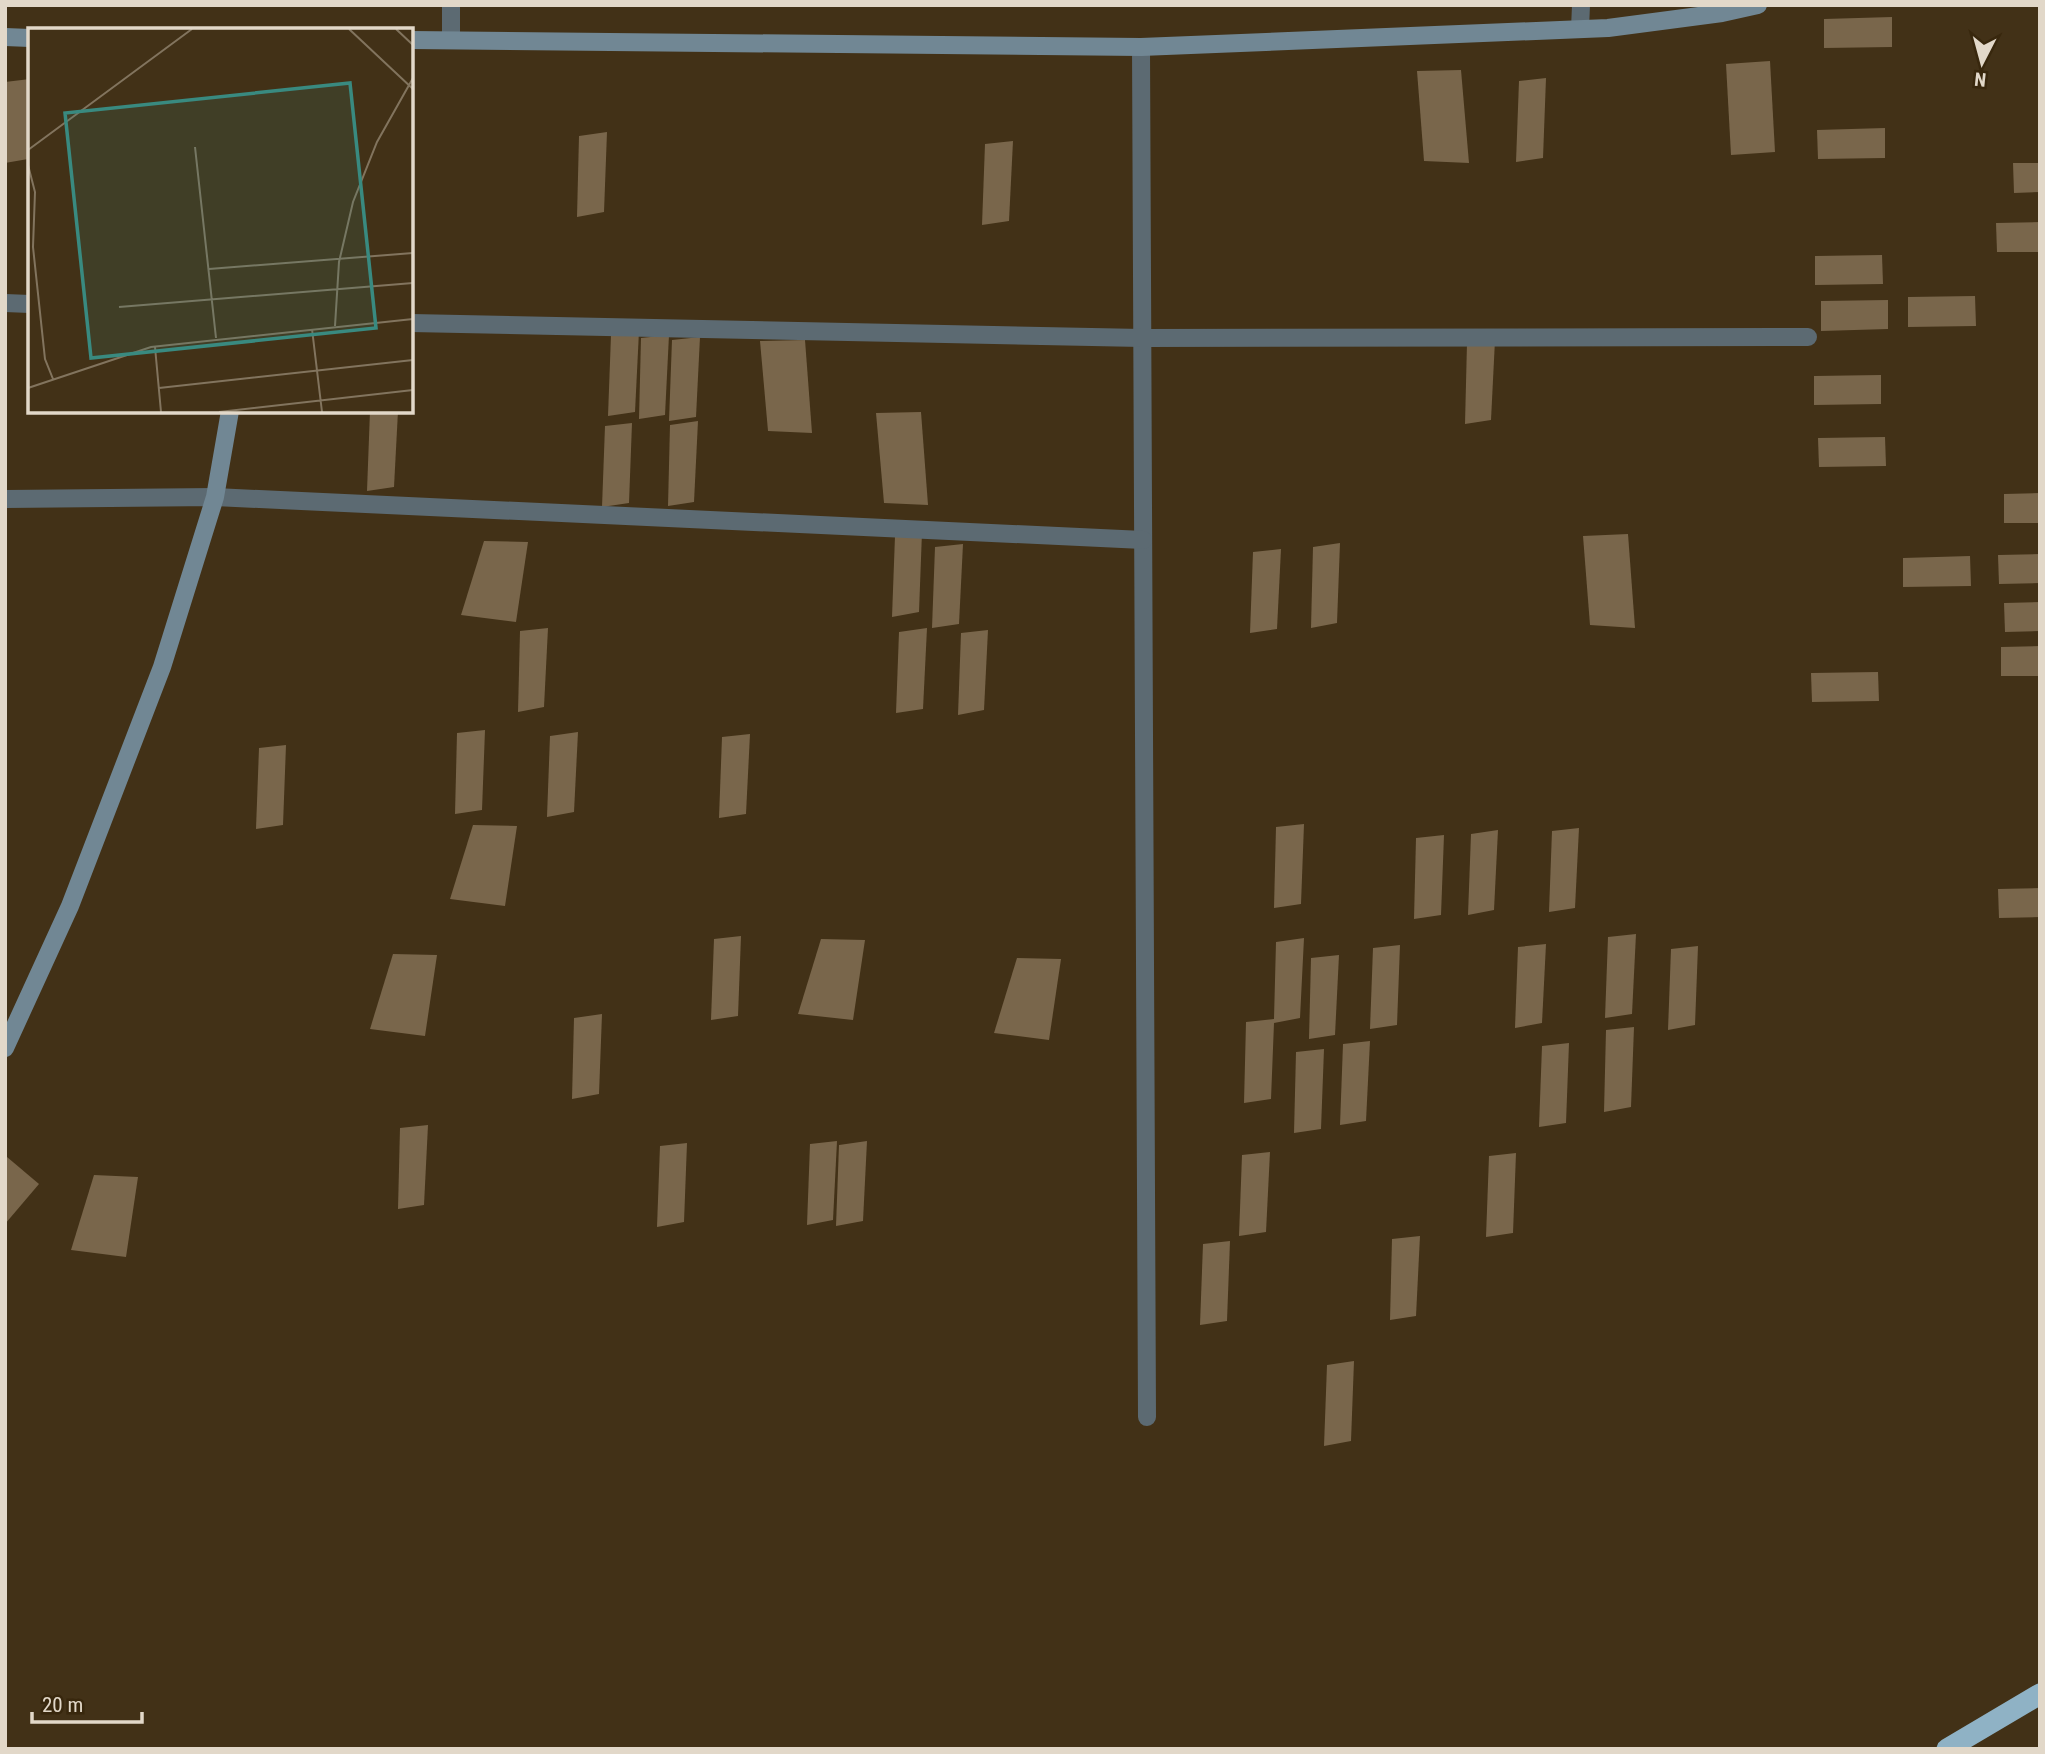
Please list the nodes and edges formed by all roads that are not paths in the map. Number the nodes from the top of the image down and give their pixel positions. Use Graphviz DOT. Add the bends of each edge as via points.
graph roads {
  1 [pos="451,5"];
  2 [pos="1581,5"];
  3 [pos="1758,5"];
  4 [pos="1580,29"];
  5 [pos="5,37"];
  6 [pos="28,38"];
  7 [pos="413,40"];
  8 [pos="451,40"];
  9 [pos="1141,47"];
  10 [pos="5,303"];
  11 [pos="28,304"];
  12 [pos="413,323"];
  13 [pos="1808,337"];
  14 [pos="1142,338"];
  15 [pos="230,413"];
  16 [pos="215,497"];
  17 [pos="5,499"];
  18 [pos="1143,540"];
  19 [pos="5,1048"];
  20 [pos="1147,1417"];
  21 [pos="2040,1695"];
  22 [pos="1947,1749"];
  1 -- 8 [label="street"];
  2 -- 4 [label="street"];
  3 -- 4 [label="street"];
  4 -- 9 [label="street"];
  5 -- 6 [label="street"];
  7 -- 8 [label="street"];
  8 -- 9 [label="street"];
  9 -- 14 [label="street"];
  10 -- 11 [label="street"];
  12 -- 14 [label="street"];
  13 -- 14 [label="street"];
  14 -- 18 [label="street"];
  15 -- 16 [label="street"];
  16 -- 17 [label="street"];
  16 -- 18 [label="street"];
  16 -- 19 [label="street" via="162,667 70,906"];
  18 -- 20 [label="street"];
  21 -- 22 [label="highway"];
}
